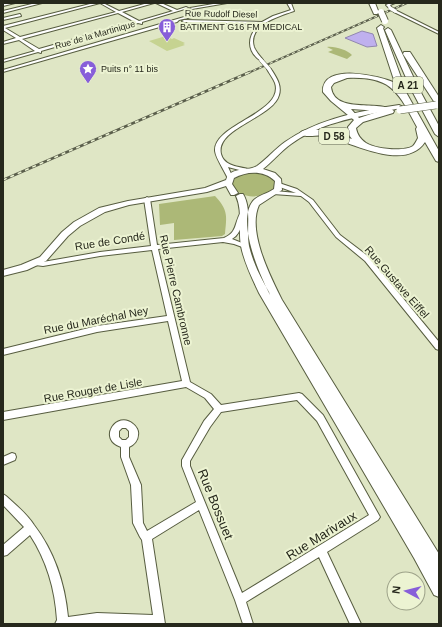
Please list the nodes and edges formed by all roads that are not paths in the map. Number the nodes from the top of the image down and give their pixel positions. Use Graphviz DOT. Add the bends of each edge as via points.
graph roads {
  1 [pos="13,3"];
  2 [pos="40,3"];
  3 [pos="98,3"];
  4 [pos="101,3"];
  5 [pos="152,3"];
  6 [pos="158,3"];
  7 [pos="186,3"];
  8 [pos="226,3"];
  9 [pos="289,3"];
  10 [pos="372,3"];
  11 [pos="376,3"];
  12 [pos="393,3"];
  13 [pos="3,5"];
  14 [pos="186,8"];
  15 [pos="192,8"];
  16 [pos="177,11"];
  17 [pos="3,12"];
  18 [pos="119,12"];
  19 [pos="378,13"];
  20 [pos="20,15"];
  21 [pos="3,19"];
  22 [pos="191,19"];
  23 [pos="176,20"];
  24 [pos="139,22"];
  25 [pos="264,23"];
  26 [pos="382,23"];
  27 [pos="3,27"];
  28 [pos="151,27"];
  29 [pos="160,31"];
  30 [pos="439,33"];
  31 [pos="20,38"];
  32 [pos="3,43"];
  33 [pos="38,51"];
  34 [pos="49,57"];
  35 [pos="3,61"];
  36 [pos="3,71"];
  37 [pos="403,94"];
  38 [pos="337,102"];
  39 [pos="438,102"];
  40 [pos="388,110"];
  41 [pos="354,116"];
  42 [pos="421,128"];
  43 [pos="304,133"];
  44 [pos="313,133"];
  45 [pos="439,134"];
  46 [pos="364,146"];
  47 [pos="439,147"];
  48 [pos="439,159"];
  49 [pos="221,160"];
  50 [pos="247,170"];
  51 [pos="256,170"];
  52 [pos="272,175"];
  53 [pos="229,180"];
  54 [pos="279,185"];
  55 [pos="206,190"];
  56 [pos="275,193"];
  57 [pos="237,195"];
  58 [pos="305,197"];
  59 [pos="263,198"];
  60 [pos="147,199"];
  61 [pos="243,213"];
  62 [pos="223,240"];
  63 [pos="245,246"];
  64 [pos="154,247"];
  65 [pos="37,263"];
  66 [pos="3,273"];
  67 [pos="171,318"];
  68 [pos="439,347"];
  69 [pos="3,352"];
  70 [pos="187,384"];
  71 [pos="220,409"];
  72 [pos="3,416"];
  73 [pos="125,443"];
  74 [pos="12,457"];
  75 [pos="3,461"];
  76 [pos="3,499"];
  77 [pos="201,504"];
  78 [pos="31,528"];
  79 [pos="147,538"];
  80 [pos="321,550"];
  81 [pos="3,551"];
  82 [pos="439,566"];
  83 [pos="439,590"];
  84 [pos="240,600"];
  85 [pos="160,623"];
  86 [pos="62,624"];
  87 [pos="248,624"];
  88 [pos="356,624"];
  1 -- 13 [label="street"];
  2 -- 17 [label="street"];
  3 -- 27 [label="street"];
  4 -- 18 [label="street"];
  5 -- 18 [label="street"];
  6 -- 16 [label="street"];
  7 -- 22 [label="street"];
  8 -- 15 [label="street"];
  9 -- 25 [label="street" via="293,10"];
  10 -- 19 [label="highway, A 21"];
  11 -- 19 [label="highway, A 21"];
  12 -- 30 [label="street, bridge" via="388,5 394,11"];
  14 -- 16 [label="street"];
  16 -- 24 [label="street"];
  18 -- 24 [label="street"];
  18 -- 31 [label="street"];
  19 -- 26 [label="highway, A 21"];
  20 -- 21 [label="street"];
  22 -- 23 [label="street, Rue Rudolf Diesel"];
  22 -- 25 [label="street, Rue Rudolf Diesel"];
  23 -- 28 [label="street, Rue de la Martinique"];
  24 -- 28 [label="street"];
  24 -- 33 [label="street"];
  25 -- 49 [label="street, bridge" via="253,34 250,45 276,78 278,86 275,99 267,108 224,137 218,147"];
  26 -- 37 [label="highway" via="382,35"];
  26 -- 39 [label="highway"];
  26 -- 45 [label="highway, A 21"];
  26 -- 47 [label="highway, A 21" via="409,88"];
  27 -- 31 [label="street"];
  28 -- 29 [label="street"];
  28 -- 34 [label="street, Rue de la Martinique"];
  31 -- 32 [label="street"];
  31 -- 33 [label="street"];
  33 -- 34 [label="street"];
  33 -- 35 [label="street"];
  34 -- 36 [label="street, Rue de la Martinique"];
  37 -- 38 [label="highway" via="393,84 380,78 342,77 327,87 328,94"];
  37 -- 42 [label="highway"];
  38 -- 40 [label="highway" via="358,108"];
  38 -- 41 [label="highway" via="350,110"];
  39 -- 40 [label="highway, D 58, bridge"];
  40 -- 41 [label="main road, D 58"];
  40 -- 46 [label="highway" via="366,118 352,127 352,135"];
  41 -- 43 [label="main road, D 58" via="328,122"];
  41 -- 44 [label="main road, D 58"];
  42 -- 46 [label="highway" via="422,143 409,150 389,152"];
  42 -- 48 [label="highway"];
  43 -- 44 [label="highway, D 58"];
  43 -- 51 [label="main road, D 58" via="280,148"];
  44 -- 46 [label="highway, D 58" via="329,134"];
  44 -- 52 [label="main road, D 58" via="279,156 271,166"];
  49 -- 50 [label="street" via="231,167"];
  49 -- 53 [label="street"];
  50 -- 51 [label="main road"];
  50 -- 53 [label="main road" via="235,174"];
  51 -- 52 [label="main road"];
  52 -- 54 [label="main road"];
  53 -- 55 [label="main road"];
  53 -- 57 [label="main road" via="228,186"];
  54 -- 56 [label="main road"];
  54 -- 58 [label="street, Rue Gustave Eiffel" via="295,190"];
  55 -- 57 [label="main road"];
  55 -- 60 [label="main road"];
  56 -- 58 [label="street"];
  56 -- 59 [label="main road"];
  57 -- 59 [label="main road"];
  57 -- 61 [label="main road" via="244,205"];
  58 -- 68 [label="street, Rue Gustave Eiffel" via="338,236 367,259"];
  59 -- 82 [label="main road" via="254,205 252,224 257,256 264,275"];
  60 -- 64 [label="street, Rue Pierre Cambronne"];
  60 -- 65 [label="main road" via="108,208 87,218 65,234 48,255"];
  61 -- 62 [label="street" via="236,233"];
  61 -- 63 [label="main road"];
  62 -- 63 [label="street, Rue de Condé"];
  62 -- 64 [label="street, Rue de Condé"];
  63 -- 83 [label="main road" via="264,293"];
  64 -- 65 [label="street, Rue de Condé"];
  64 -- 67 [label="street, Rue Pierre Cambronne"];
  65 -- 66 [label="main road, Rue de Condé"];
  67 -- 69 [label="street, Rue du Maréchal Ney" via="97,329"];
  67 -- 70 [label="street, Rue Pierre Cambronne"];
  70 -- 71 [label="street" via="208,396"];
  70 -- 72 [label="street, Rue Rouget de Lisle"];
  71 -- 77 [label="street, Rue Bossuet" via="206,424 186,460"];
  71 -- 80 [label="street, Rue Marivaux" via="299,396 320,418 375,517"];
  73 -- 79 [label="street" via="125,458 136,485 138,523"];
  74 -- 75 [label="street"];
  76 -- 78 [label="street"];
  77 -- 79 [label="street"];
  77 -- 84 [label="street, Rue Bossuet"];
  78 -- 81 [label="street"];
  78 -- 86 [label="street" via="40,542 59,589"];
  79 -- 85 [label="street"];
  80 -- 84 [label="street, Rue Marivaux"];
  80 -- 88 [label="street"];
  84 -- 87 [label="street, Rue Bossuet"];
  85 -- 86 [label="street" via="134,619 86,620"];
}
